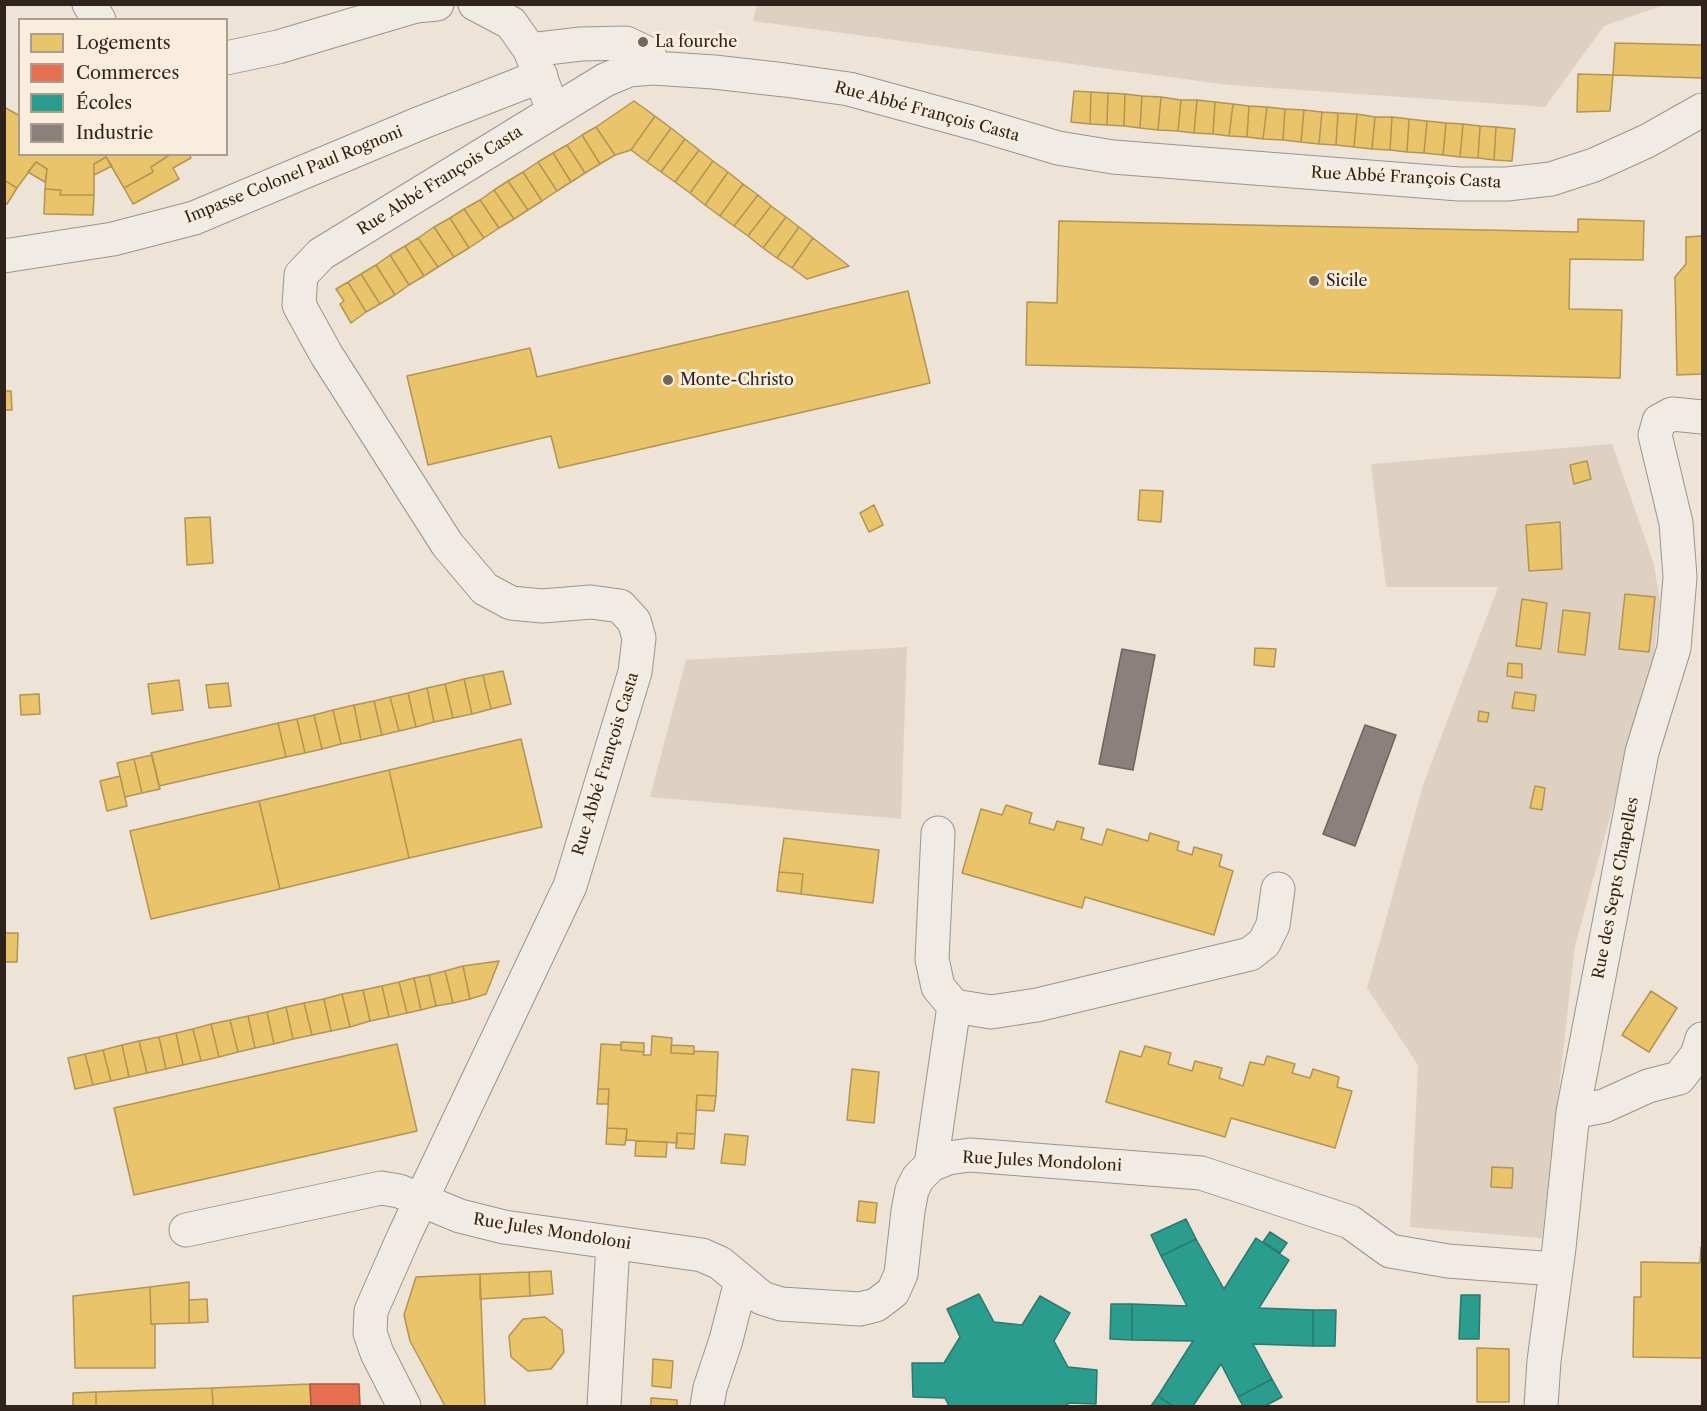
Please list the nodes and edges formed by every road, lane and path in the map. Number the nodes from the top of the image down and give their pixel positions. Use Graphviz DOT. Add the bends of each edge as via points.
graph roads {
  1 [pos="89,4"];
  2 [pos="437,4"];
  3 [pos="475,4"];
  4 [pos="98,18"];
  5 [pos="228,58"];
  6 [pos="536,63"];
  7 [pos="653,68"];
  8 [pos="556,109"];
  9 [pos="1702,110"];
  10 [pos="4,256"];
  11 [pos="1702,417"];
  12 [pos="938,833"];
  13 [pos="1278,889"];
  14 [pos="954,1006"];
  15 [pos="1702,1039"];
  16 [pos="1691,1083"];
  17 [pos="1573,1112"];
  18 [pos="931,1165"];
  19 [pos="422,1200"];
  20 [pos="186,1230"];
  21 [pos="613,1243"];
  22 [pos="1555,1269"];
  23 [pos="741,1281"];
  24 [pos="404,1407"];
  25 [pos="604,1407"];
  26 [pos="707,1407"];
  27 [pos="1541,1407"];
  1 -- 4 [label="street"];
  2 -- 5 [label="street" via="416,6"];
  3 -- 6 [label="street" via="511,23"];
  6 -- 7 [label="street, Impasse Colonel Paul Rognoni" via="581,44 626,43 650,54"];
  6 -- 8 [label="street" via="547,97"];
  6 -- 10 [label="street, Impasse Colonel Paul Rognoni" via="423,122 194,218 113,239"];
  7 -- 8 [label="street, Rue Abbé François Casta" via="629,70 604,80"];
  7 -- 9 [label="street, Rue Abbé François Casta" via="849,89 1058,148 1113,157 1459,184 1507,184 1551,178 1594,165"];
  8 -- 19 [label="street, Rue Abbé François Casta" via="321,254 301,275 299,305 326,354 447,544 485,589 511,603 542,606 591,602 620,606 634,621 639,638 635,672 570,886"];
  11 -- 17 [label="street, Rue des Septs Chapelles" via="1672,414 1659,421 1655,435 1676,522 1680,577 1674,648 1642,752"];
  12 -- 14 [label="street" via="932,958 938,987"];
  13 -- 14 [label="street" via="1273,925 1264,943 1250,954 1037,1005 991,1012"];
  14 -- 18 [label="street"];
  15 -- 16 [label="street"];
  16 -- 17 [label="street" via="1648,1086 1604,1106"];
  17 -- 22 [label="street, Rue des Septs Chapelles"];
  18 -- 22 [label="street, Rue Jules Mondoloni" via="970,1155 1201,1173 1350,1222 1390,1251 1448,1261"];
  18 -- 23 [label="street, Rue Jules Mondoloni" via="912,1190 901,1274 893,1292 876,1305 860,1309 781,1304 762,1298"];
  19 -- 20 [label="street, Rue Jules Mondoloni" via="381,1188"];
  19 -- 21 [label="street, Rue Jules Mondoloni" via="460,1216 504,1227"];
  19 -- 24 [label="street" via="371,1311 370,1333"];
  21 -- 23 [label="street, Rue Jules Mondoloni" via="702,1255 720,1263"];
  21 -- 25 [label="street"];
  22 -- 27 [label="street, Rue des Septs Chapelles"];
  23 -- 26 [label="street"];
}
